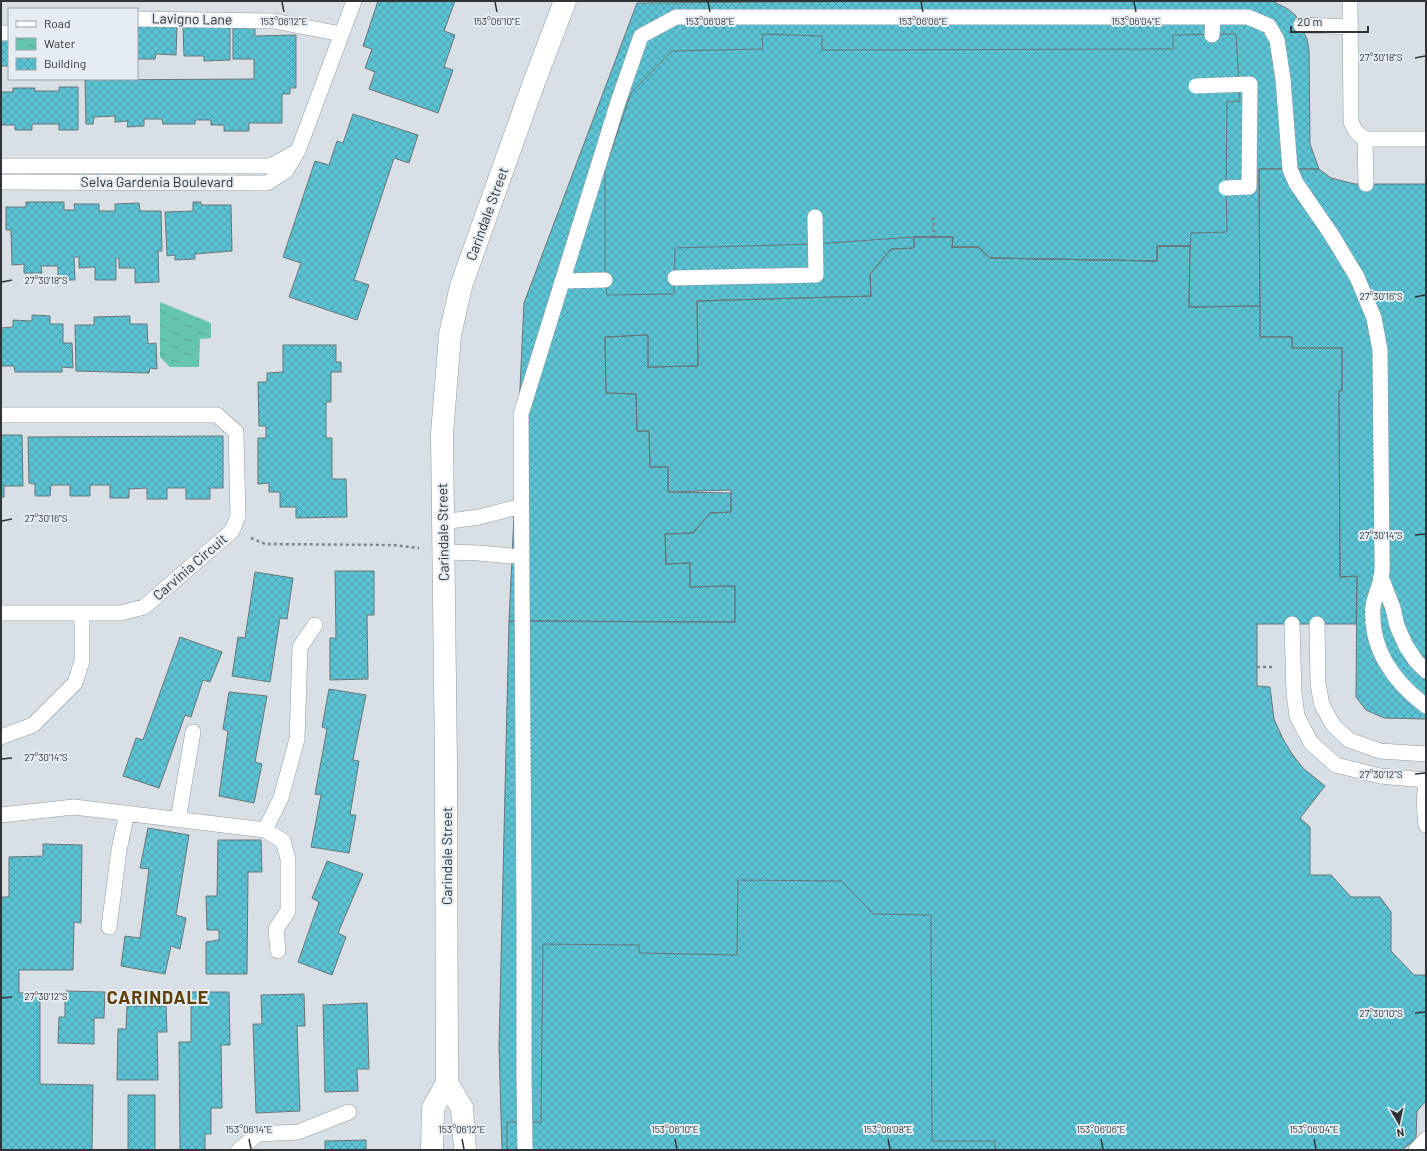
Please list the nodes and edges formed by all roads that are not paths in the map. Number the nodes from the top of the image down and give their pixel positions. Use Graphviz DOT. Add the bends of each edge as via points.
graph roads {
  1 [pos="354,1"];
  2 [pos="565,1"];
  3 [pos="1350,1"];
  4 [pos="1213,17"];
  5 [pos="138,19"];
  6 [pos="1301,25"];
  7 [pos="1350,27"];
  8 [pos="341,34"];
  9 [pos="1212,35"];
  10 [pos="1196,86"];
  11 [pos="1365,139"];
  12 [pos="1426,139"];
  13 [pos="298,151"];
  14 [pos="1,166"];
  15 [pos="1,182"];
  16 [pos="1366,184"];
  17 [pos="1226,188"];
  18 [pos="815,217"];
  19 [pos="675,278"];
  20 [pos="605,280"];
  21 [pos="562,281"];
  22 [pos="1,415"];
  23 [pos="514,508"];
  24 [pos="443,522"];
  25 [pos="444,552"];
  26 [pos="511,556"];
  27 [pos="1382,577"];
  28 [pos="1,613"];
  29 [pos="82,613"];
  30 [pos="1292,624"];
  31 [pos="1317,624"];
  32 [pos="315,625"];
  33 [pos="1426,671"];
  34 [pos="1426,706"];
  35 [pos="193,732"];
  36 [pos="1,737"];
  37 [pos="1426,754"];
  38 [pos="1426,780"];
  39 [pos="1426,784"];
  40 [pos="127,812"];
  41 [pos="1,815"];
  42 [pos="178,820"];
  43 [pos="1426,826"];
  44 [pos="265,830"];
  45 [pos="109,927"];
  46 [pos="278,951"];
  47 [pos="447,1082"];
  48 [pos="349,1112"];
  49 [pos="1426,1139"];
  50 [pos="238,1150"];
  51 [pos="432,1150"];
  52 [pos="465,1150"];
  53 [pos="525,1150"];
  54 [pos="1416,1150"];
  1 -- 8 [label="lane, Selva Gardenia Boulevard"];
  2 -- 24 [label="street, Carindale Street" via="461,286 450,335 443,426"];
  3 -- 7 [label="lane"];
  4 -- 9 [label="lane"];
  4 -- 21 [label="lane" via="676,17 641,36"];
  4 -- 27 [label="lane" via="1248,17 1268,26 1277,40 1283,79 1290,169 1296,183 1357,277 1374,318 1380,350"];
  5 -- 8 [label="lane, Lavigno Lane" via="274,21"];
  6 -- 7 [label="lane"];
  7 -- 11 [label="lane" via="1351,122 1356,132"];
  8 -- 13 [label="lane, Selva Gardenia Boulevard"];
  10 -- 17 [label="lane, bridge" via="1250,84 1249,187"];
  11 -- 12 [label="lane"];
  11 -- 16 [label="lane"];
  13 -- 14 [label="lane, Selva Gardenia Boulevard" via="270,166"];
  13 -- 15 [label="lane, Selva Gardenia Boulevard" via="286,171 266,183"];
  18 -- 19 [label="lane" via="816,275"];
  20 -- 21 [label="lane"];
  21 -- 53 [label="lane, bridge" via="521,414"];
  22 -- 29 [label="lane, Carvinia Circuit" via="217,415 236,432 238,516 232,531 144,607 121,613"];
  23 -- 24 [label="lane"];
  24 -- 25 [label="street, Carindale Street"];
  25 -- 26 [label="lane"];
  25 -- 47 [label="street, Carindale Street"];
  27 -- 33 [label="lane" via="1406,646"];
  27 -- 34 [label="lane" via="1373,606 1375,638 1381,655 1393,674"];
  28 -- 29 [label="lane, Carvinia Circuit"];
  29 -- 36 [label="lane" via="82,661 75,683 33,725"];
  30 -- 38 [label="lane" via="1297,716 1311,743 1336,765 1380,776"];
  31 -- 37 [label="lane" via="1320,698 1333,725 1350,740 1380,751"];
  32 -- 44 [label="lane" via="300,647 297,739 281,798"];
  35 -- 42 [label="lane"];
  39 -- 43 [label="lane"];
  40 -- 41 [label="lane" via="74,807"];
  40 -- 42 [label="lane"];
  40 -- 45 [label="lane" via="119,850"];
  42 -- 44 [label="lane"];
  44 -- 46 [label="lane" via="284,842 288,859 288,911 276,929"];
  47 -- 51 [label="street, Carindale Street" via="433,1108"];
  47 -- 52 [label="street, Carindale Street" via="462,1108"];
  48 -- 50 [label="lane" via="298,1132 258,1134"];
  49 -- 54 [label="lane"];
}
